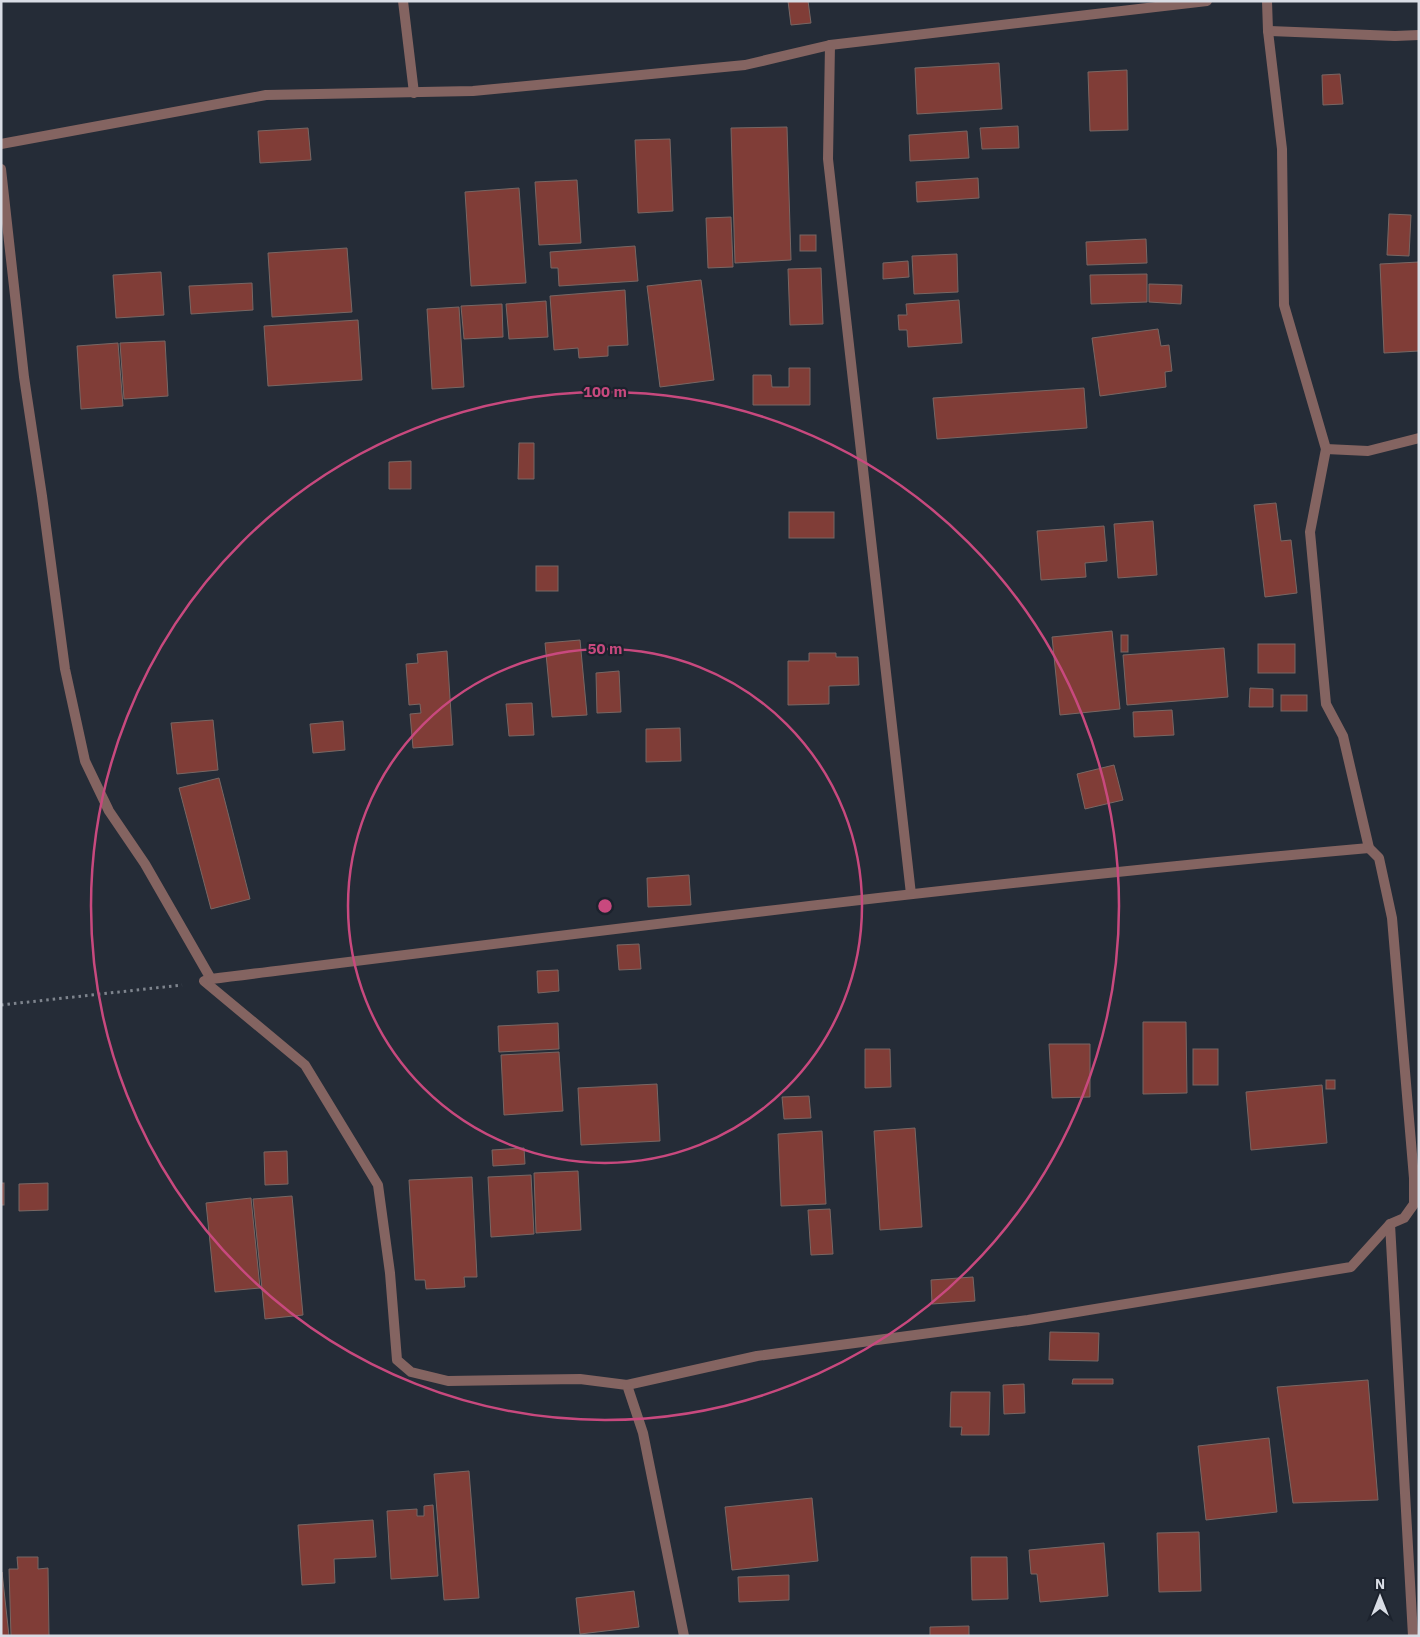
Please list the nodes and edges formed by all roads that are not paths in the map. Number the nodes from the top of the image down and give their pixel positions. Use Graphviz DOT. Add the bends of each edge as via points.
graph roads {
  1 [pos="403,1"];
  2 [pos="1208,1"];
  3 [pos="1267,1"];
  4 [pos="1268,31"];
  5 [pos="1419,35"];
  6 [pos="830,45"];
  7 [pos="414,93"];
  8 [pos="1,144"];
  9 [pos="1,169"];
  10 [pos="1419,438"];
  11 [pos="1326,449"];
  12 [pos="1369,848"];
  13 [pos="911,894"];
  14 [pos="208,980"];
  15 [pos="1390,1224"];
  16 [pos="628,1385"];
  17 [pos="684,1636"];
  18 [pos="1413,1636"];
  1 -- 7 [label="street"];
  2 -- 6 [label="street"];
  3 -- 4 [label="street"];
  4 -- 5 [label="street"];
  4 -- 11 [label="street" via="1282,150 1284,305"];
  6 -- 7 [label="street" via="745,65 473,92"];
  6 -- 13 [label="street" via="828,159"];
  7 -- 8 [label="street" via="266,95"];
  9 -- 14 [label="street" via="24,378 65,669 85,761 109,811 145,864"];
  10 -- 11 [label="street" via="1368,451"];
  11 -- 12 [label="street" via="1310,532 1326,704 1343,736"];
  12 -- 13 [label="street"];
  12 -- 15 [label="street" via="1379,858 1392,918 1414,1178 1414,1204 1404,1218"];
  13 -- 14 [label="street"];
  14 -- 16 [label="street" via="305,1065 378,1185 397,1360 411,1372 448,1382 580,1379"];
  15 -- 16 [label="street" via="1351,1267 1028,1320 757,1356"];
  15 -- 18 [label="street"];
  16 -- 17 [label="street" via="643,1433"];
}
